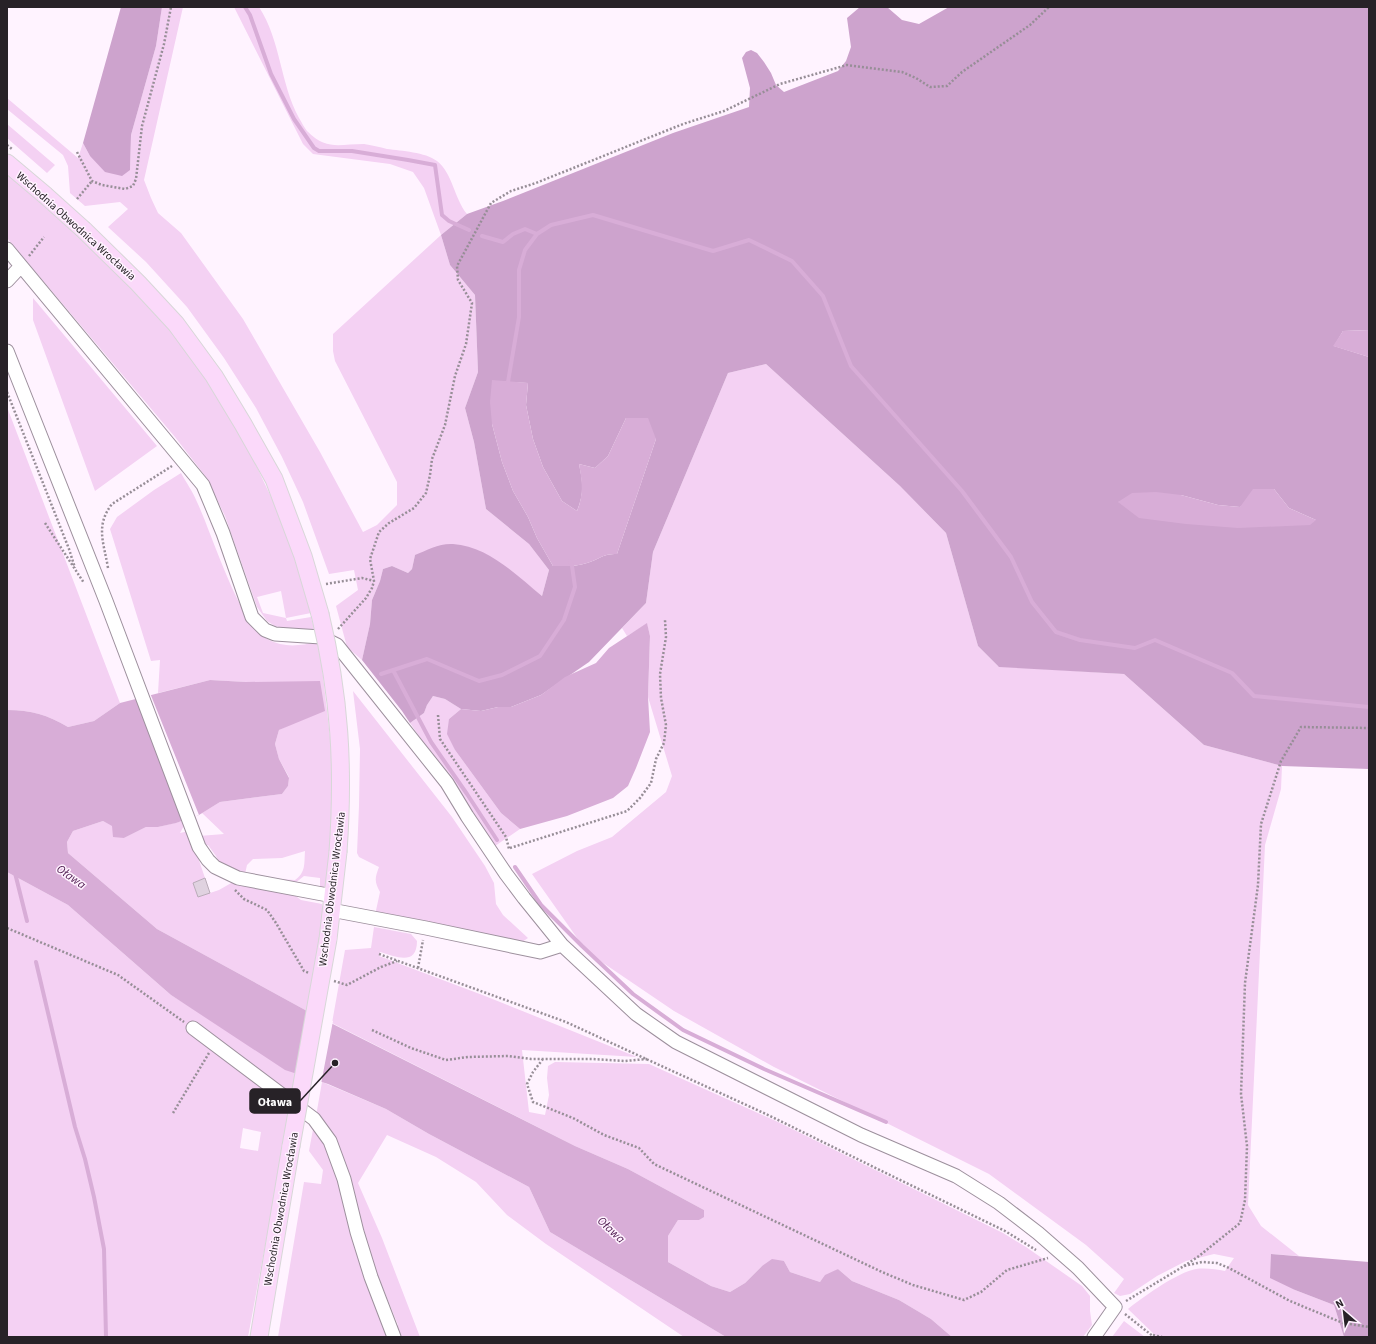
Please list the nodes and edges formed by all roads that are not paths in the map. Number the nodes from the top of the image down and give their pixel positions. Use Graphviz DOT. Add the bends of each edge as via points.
graph roads {
  1 [pos="7,163"];
  2 [pos="7,249"];
  3 [pos="22,266"];
  4 [pos="7,281"];
  5 [pos="7,351"];
  6 [pos="332,903"];
  7 [pos="562,945"];
  8 [pos="193,1028"];
  9 [pos="259,1337"];
  10 [pos="394,1337"];
  11 [pos="1094,1337"];
  1 -- 6 [label="main road, Wschodnia Obwodnica Wrocławia, bridge" via="84,230 170,318 214,376 274,479 303,556 320,614 336,700 342,790"];
  2 -- 3 [label="street"];
  3 -- 4 [label="street"];
  3 -- 7 [label="street" via="203,485 223,533 252,617 265,630 275,634 311,636 329,640 337,645 420,748 524,898"];
  5 -- 6 [label="street" via="106,601 199,847 215,867 238,878"];
  6 -- 7 [label="street" via="426,928 540,952"];
  6 -- 9 [label="main road, Wschodnia Obwodnica Wrocławia, bridge" via="328,939"];
  7 -- 11 [label="street" via="636,1014 676,1042 861,1134 956,1176 999,1203 1078,1268 1115,1307"];
  8 -- 10 [label="street" via="314,1119 330,1141 344,1179 356,1232"];
}
